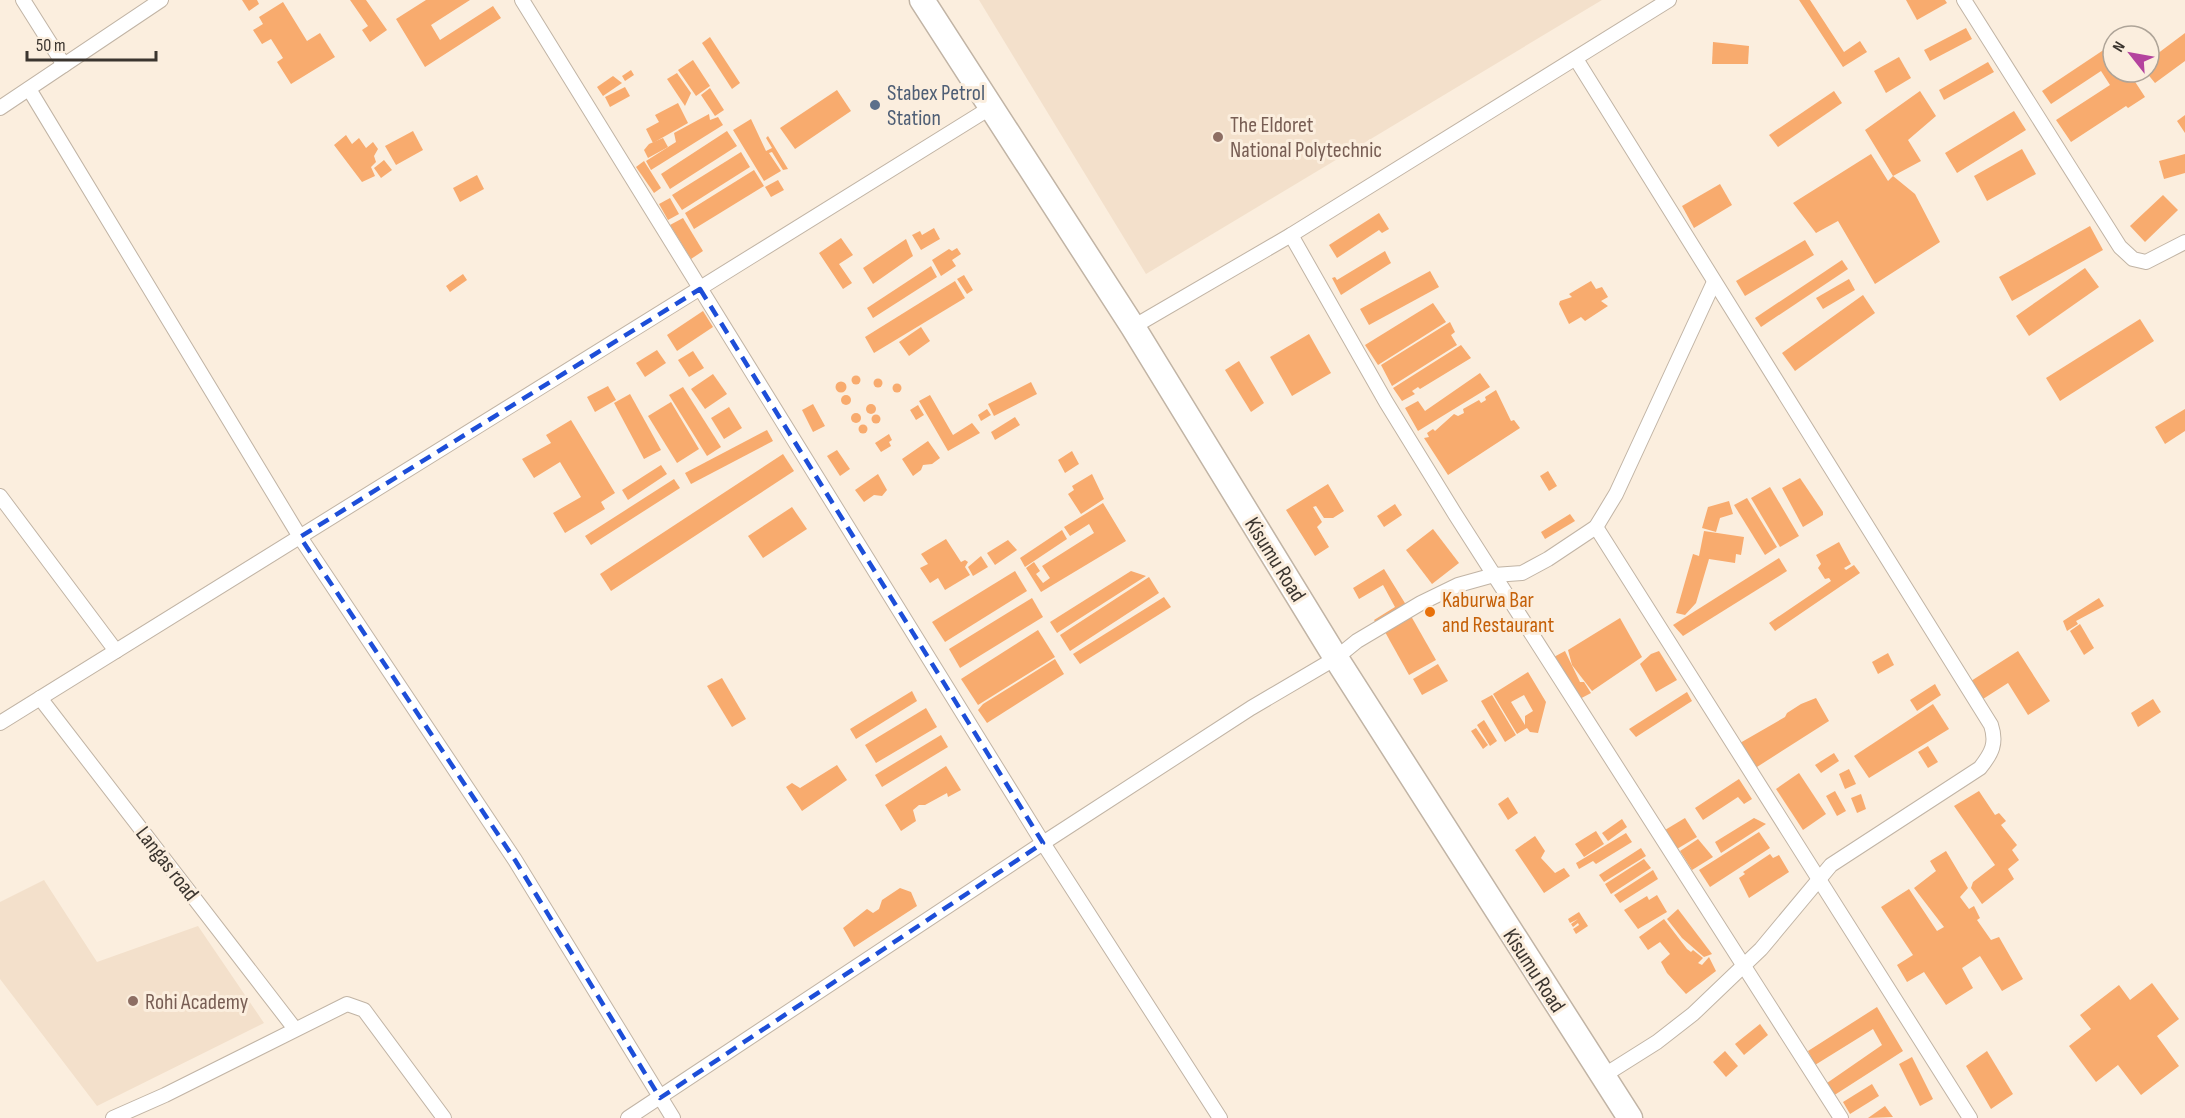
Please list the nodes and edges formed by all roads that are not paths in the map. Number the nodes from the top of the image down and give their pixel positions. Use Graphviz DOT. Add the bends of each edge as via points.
graph roads {
  1 [pos="22,0"];
  2 [pos="161,0"];
  3 [pos="522,0"];
  4 [pos="922,0"];
  5 [pos="1669,0"];
  6 [pos="1964,0"];
  7 [pos="1576,59"];
  8 [pos="64,65"];
  9 [pos="29,89"];
  10 [pos="0,108"];
  11 [pos="990,108"];
  12 [pos="1291,235"];
  13 [pos="2185,242"];
  14 [pos="1714,282"];
  15 [pos="700,289"];
  16 [pos="1133,327"];
  17 [pos="0,496"];
  18 [pos="1596,527"];
  19 [pos="300,537"];
  20 [pos="1494,575"];
  21 [pos="116,651"];
  22 [pos="1336,657"];
  23 [pos="40,698"];
  24 [pos="0,723"];
  25 [pos="1043,843"];
  26 [pos="1817,880"];
  27 [pos="1743,966"];
  28 [pos="295,1029"];
  29 [pos="1603,1076"];
  30 [pos="660,1098"];
  31 [pos="113,1118"];
  32 [pos="444,1118"];
  33 [pos="628,1118"];
  34 [pos="673,1118"];
  35 [pos="1220,1118"];
  36 [pos="1630,1118"];
  37 [pos="1841,1118"];
  38 [pos="1970,1118"];
  1 -- 8 [label="street"];
  2 -- 8 [label="street"];
  3 -- 15 [label="street"];
  4 -- 11 [label="highway, Kisumu Road"];
  5 -- 7 [label="street"];
  6 -- 13 [label="street" via="2120,247 2133,259 2146,262"];
  7 -- 12 [label="street"];
  7 -- 14 [label="street"];
  8 -- 9 [label="street"];
  9 -- 10 [label="street"];
  9 -- 19 [label="street"];
  11 -- 15 [label="street"];
  11 -- 16 [label="highway, Kisumu Road"];
  12 -- 16 [label="street"];
  12 -- 20 [label="street" via="1386,402"];
  14 -- 18 [label="street" via="1616,494"];
  14 -- 26 [label="street" via="1994,734 1990,755 1980,768 1847,853"];
  15 -- 19 [label="street"];
  15 -- 25 [label="street"];
  16 -- 22 [label="highway, Kisumu Road"];
  17 -- 21 [label="street"];
  18 -- 20 [label="street" via="1536,567 1522,573"];
  18 -- 26 [label="street"];
  19 -- 21 [label="street"];
  19 -- 30 [label="street" via="515,860"];
  20 -- 22 [label="street" via="1458,585 1421,603"];
  20 -- 27 [label="street"];
  21 -- 23 [label="street"];
  22 -- 25 [label="street"];
  22 -- 29 [label="highway, Kisumu Road"];
  23 -- 24 [label="street"];
  23 -- 28 [label="street, Langas road"];
  25 -- 30 [label="street"];
  25 -- 35 [label="street"];
  26 -- 27 [label="street"];
  26 -- 38 [label="street"];
  27 -- 29 [label="street" via="1676,1029"];
  27 -- 37 [label="street"];
  28 -- 31 [label="street"];
  28 -- 32 [label="street" via="347,1004 364,1010"];
  29 -- 36 [label="highway, Kisumu Road"];
  30 -- 33 [label="street"];
  30 -- 34 [label="street"];
}
